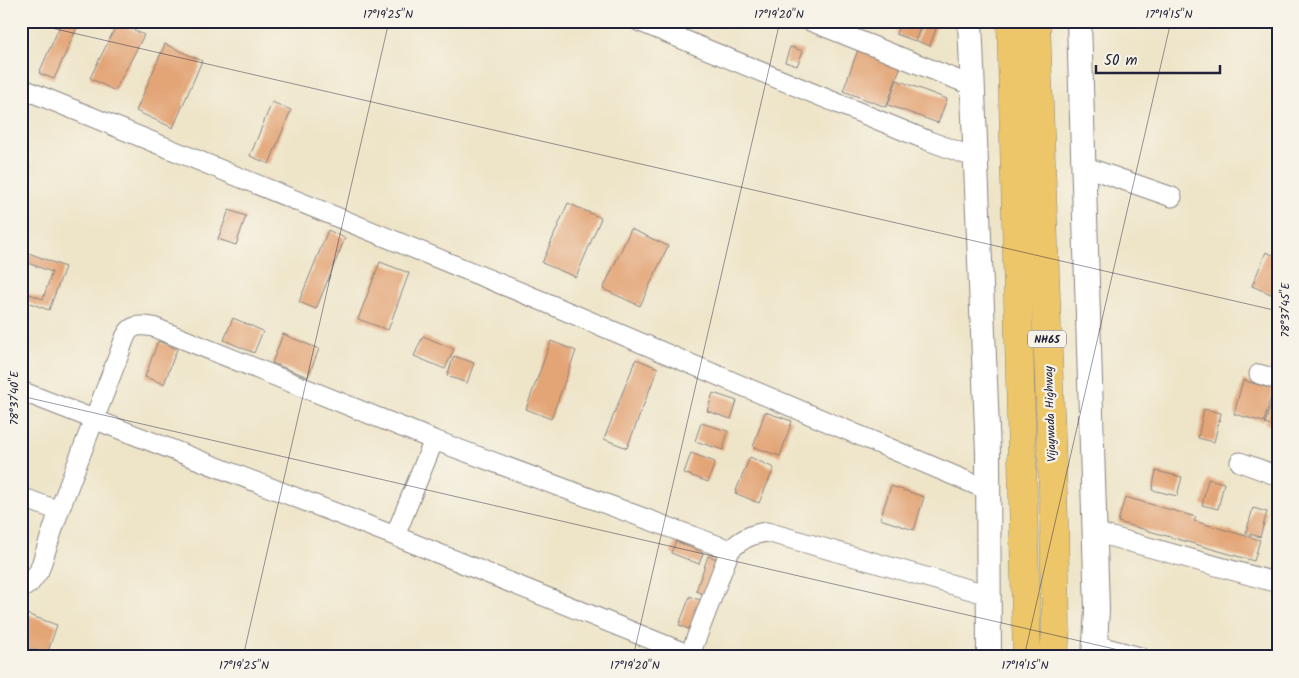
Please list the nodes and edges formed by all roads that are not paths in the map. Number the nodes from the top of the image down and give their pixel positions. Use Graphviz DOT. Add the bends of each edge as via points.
graph roads {
  1 [pos="638,21"];
  2 [pos="810,21"];
  3 [pos="970,21"];
  4 [pos="1011,21"];
  5 [pos="1036,21"];
  6 [pos="1079,21"];
  7 [pos="973,86"];
  8 [pos="21,88"];
  9 [pos="976,158"];
  10 [pos="1083,166"];
  11 [pos="1172,197"];
  12 [pos="1259,374"];
  13 [pos="1278,380"];
  14 [pos="21,391"];
  15 [pos="95,419"];
  16 [pos="434,440"];
  17 [pos="1240,462"];
  18 [pos="1278,476"];
  19 [pos="988,490"];
  20 [pos="21,497"];
  21 [pos="59,511"];
  22 [pos="1094,532"];
  23 [pos="395,536"];
  24 [pos="730,550"];
  25 [pos="1278,583"];
  26 [pos="21,590"];
  27 [pos="989,595"];
  28 [pos="1095,651"];
  29 [pos="689,656"];
  30 [pos="990,657"];
  31 [pos="1027,657"];
  32 [pos="1054,657"];
  33 [pos="1140,657"];
  1 -- 9 [label="street"];
  2 -- 7 [label="street"];
  3 -- 7 [label="street"];
  4 -- 31 [label="highway, NH65"];
  5 -- 32 [label="highway, Vijaywada Highway / NH65" via="1054,511"];
  6 -- 10 [label="street"];
  7 -- 9 [label="street"];
  8 -- 19 [label="street" via="547,303"];
  9 -- 19 [label="street"];
  10 -- 11 [label="street"];
  10 -- 22 [label="street"];
  12 -- 13 [label="street"];
  14 -- 15 [label="street"];
  15 -- 16 [label="street" via="128,333 132,327 143,326 153,327"];
  15 -- 21 [label="street"];
  15 -- 23 [label="street"];
  16 -- 23 [label="street"];
  16 -- 24 [label="street"];
  17 -- 18 [label="street"];
  19 -- 27 [label="street"];
  20 -- 21 [label="street"];
  21 -- 26 [label="street" via="39,571"];
  22 -- 25 [label="street"];
  22 -- 28 [label="street"];
  23 -- 29 [label="street"];
  24 -- 27 [label="street" via="753,534 767,532"];
  24 -- 29 [label="street"];
  27 -- 30 [label="street"];
  28 -- 33 [label="street"];
}
